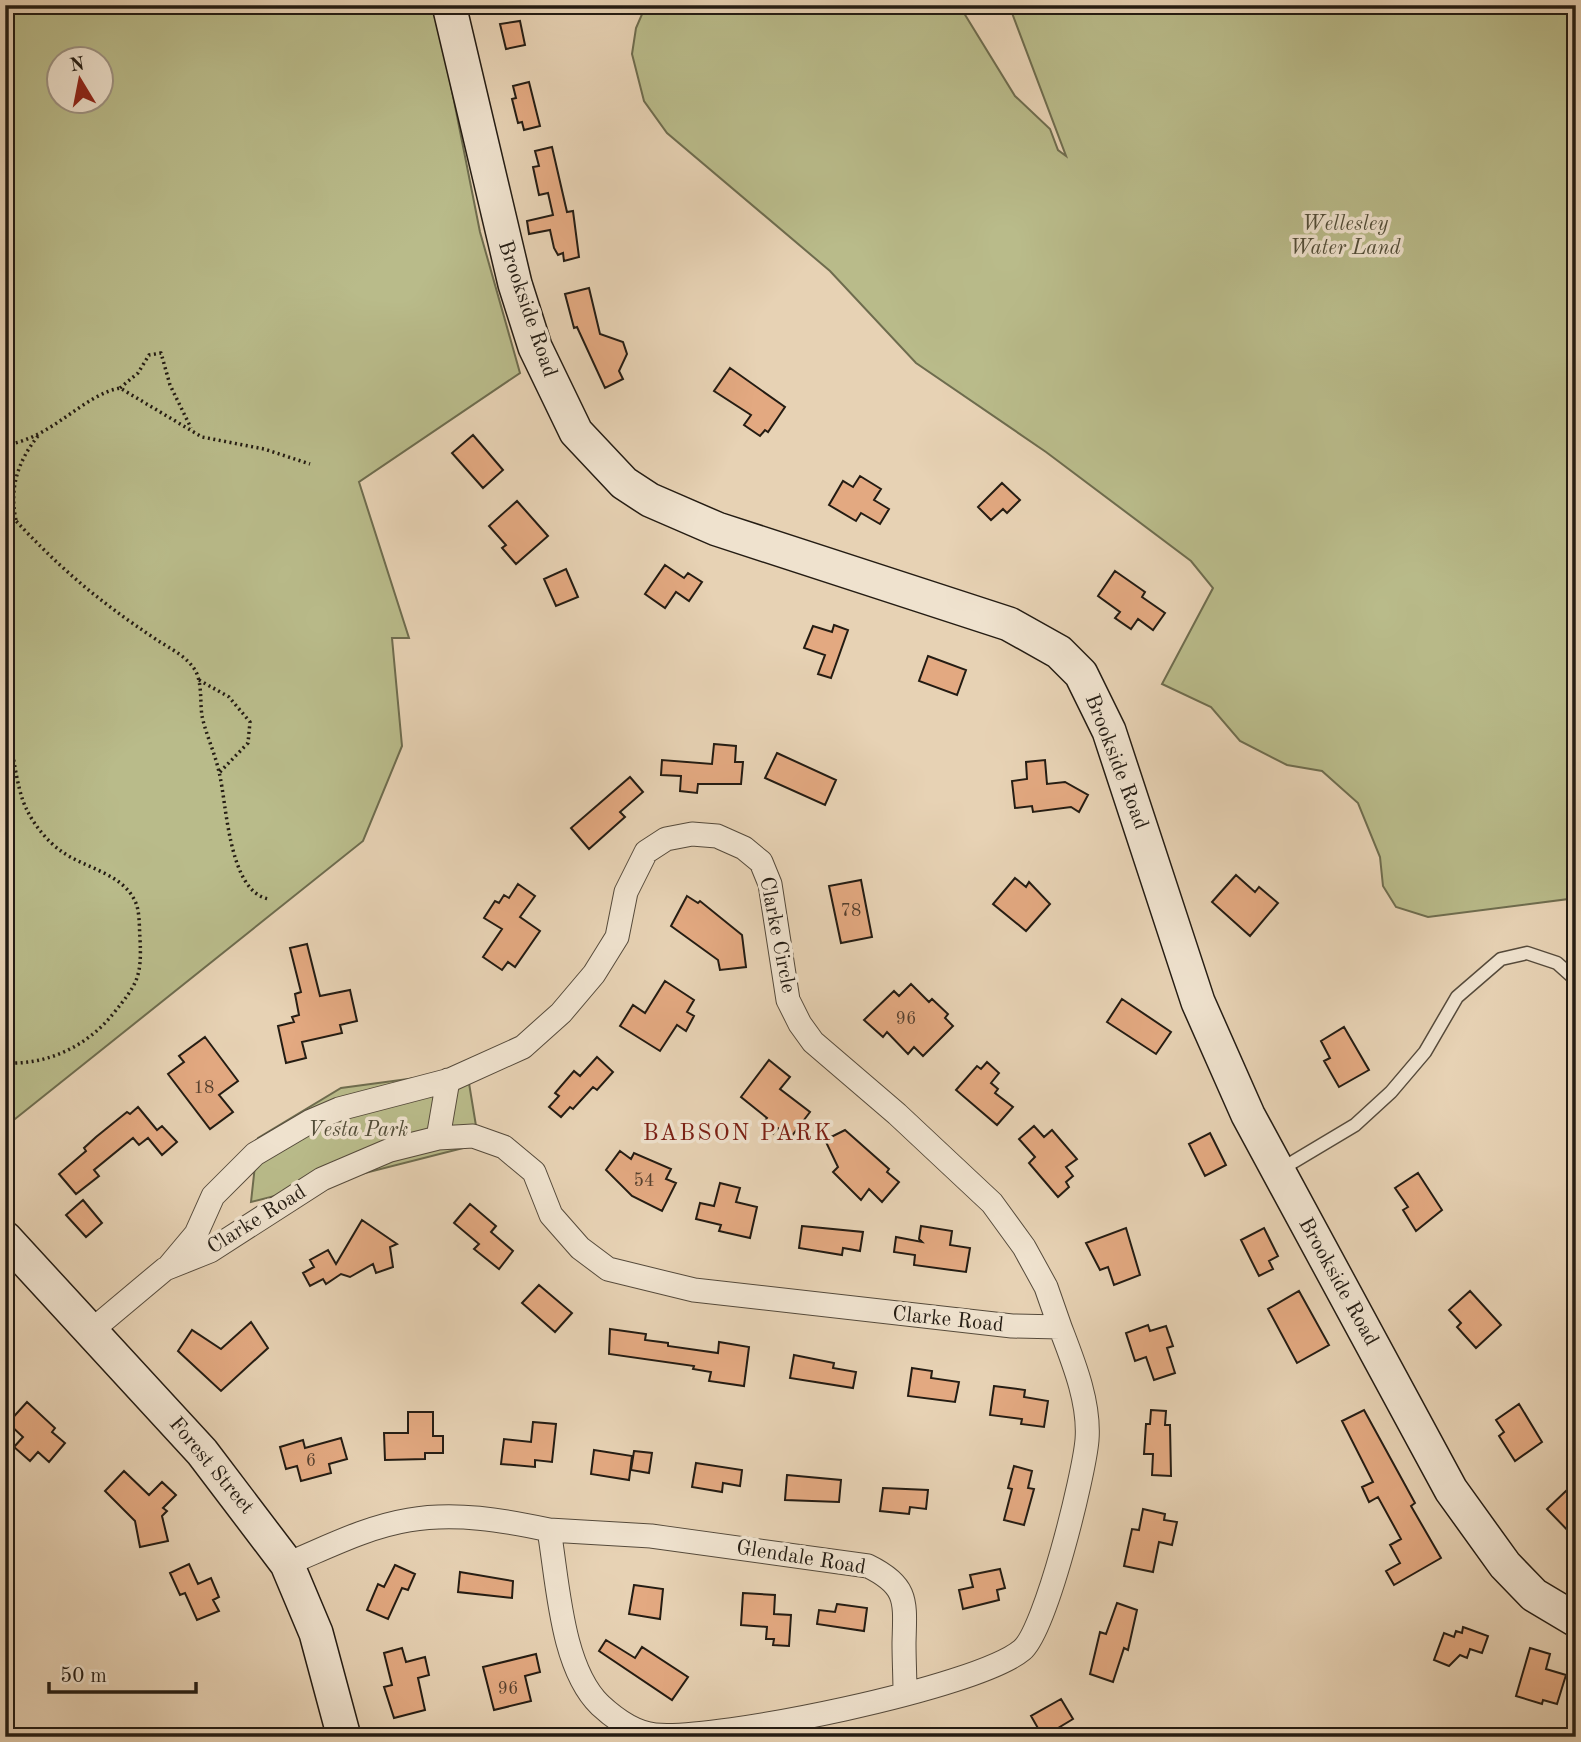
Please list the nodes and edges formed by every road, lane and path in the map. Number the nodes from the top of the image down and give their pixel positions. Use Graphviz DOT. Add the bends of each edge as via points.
graph roads {
  1 [pos="449,5"];
  2 [pos="120,388"];
  3 [pos="191,430"];
  4 [pos="39,435"];
  5 [pos="5,445"];
  6 [pos="310,464"];
  7 [pos="5,509"];
  8 [pos="16,522"];
  9 [pos="199,680"];
  10 [pos="5,711"];
  11 [pos="219,772"];
  12 [pos="269,899"];
  13 [pos="1576,980"];
  14 [pos="5,1063"];
  15 [pos="448,1080"];
  16 [pos="438,1138"];
  17 [pos="1278,1172"];
  18 [pos="5,1238"];
  19 [pos="165,1269"];
  20 [pos="1060,1327"];
  21 [pos="91,1331"];
  22 [pos="549,1530"];
  23 [pos="287,1564"];
  24 [pos="1576,1620"];
  25 [pos="905,1693"];
  26 [pos="344,1737"];
  1 -- 17 [label="street, Brookside Road" via="515,284 535,347 576,432 624,483 650,500 717,529 1009,624 1059,652 1081,674 1109,731 1198,1002"];
  2 -- 3 [label="path"];
  2 -- 3 [label="path" via="138,373 149,355 161,353"];
  2 -- 4 [label="path"];
  3 -- 6 [label="path"];
  4 -- 5 [label="path"];
  4 -- 8 [label="path" via="26,452 14,483"];
  7 -- 8 [label="path"];
  8 -- 9 [label="path" via="106,607 188,662"];
  9 -- 11 [label="path" via="203,719"];
  9 -- 11 [label="path" via="229,696 250,722 248,743"];
  10 -- 14 [label="path" via="28,813 55,847 120,882 132,896 138,915 141,969 131,993 104,1025 79,1043 49,1059"];
  11 -- 12 [label="path" via="240,871 255,892"];
  13 -- 17 [label="lane" via="1557,963 1527,953 1501,959 1457,997 1425,1052 1391,1092 1355,1125"];
  15 -- 16 [label="street"];
  15 -- 19 [label="street, Clarke Circle" via="339,1109 256,1154 213,1196 196,1234"];
  15 -- 20 [label="street, Clarke Circle" via="523,1047 561,1013 617,937 626,892 646,852 666,839 717,836 761,862 770,884 788,1000 800,1024 813,1042 992,1203 1046,1287"];
  16 -- 19 [label="street, Clarke Road" via="390,1150 322,1180 210,1251"];
  16 -- 20 [label="street, Clarke Road" via="473,1136 504,1147 534,1172 551,1215 580,1248 608,1269 694,1290 1012,1326"];
  17 -- 24 [label="street, Brookside Road" via="1451,1490 1505,1565 1534,1595"];
  18 -- 21 [label="street, Forest Street"];
  19 -- 21 [label="street, Clarke Road"];
  20 -- 25 [label="street" via="1083,1396 1087,1439 1057,1574 1041,1620 1023,1649 985,1670"];
  21 -- 23 [label="street, Forest Street" via="202,1452"];
  22 -- 23 [label="street, Glendale Road" via="481,1519 409,1520 368,1530"];
  22 -- 25 [label="street, Glendale Road" via="651,1536 868,1566 890,1577 903,1594"];
  22 -- 25 [label="street" via="576,1672 599,1704 628,1726 651,1735 684,1736 756,1726"];
  23 -- 26 [label="street, Forest Street" via="316,1633"];
}
